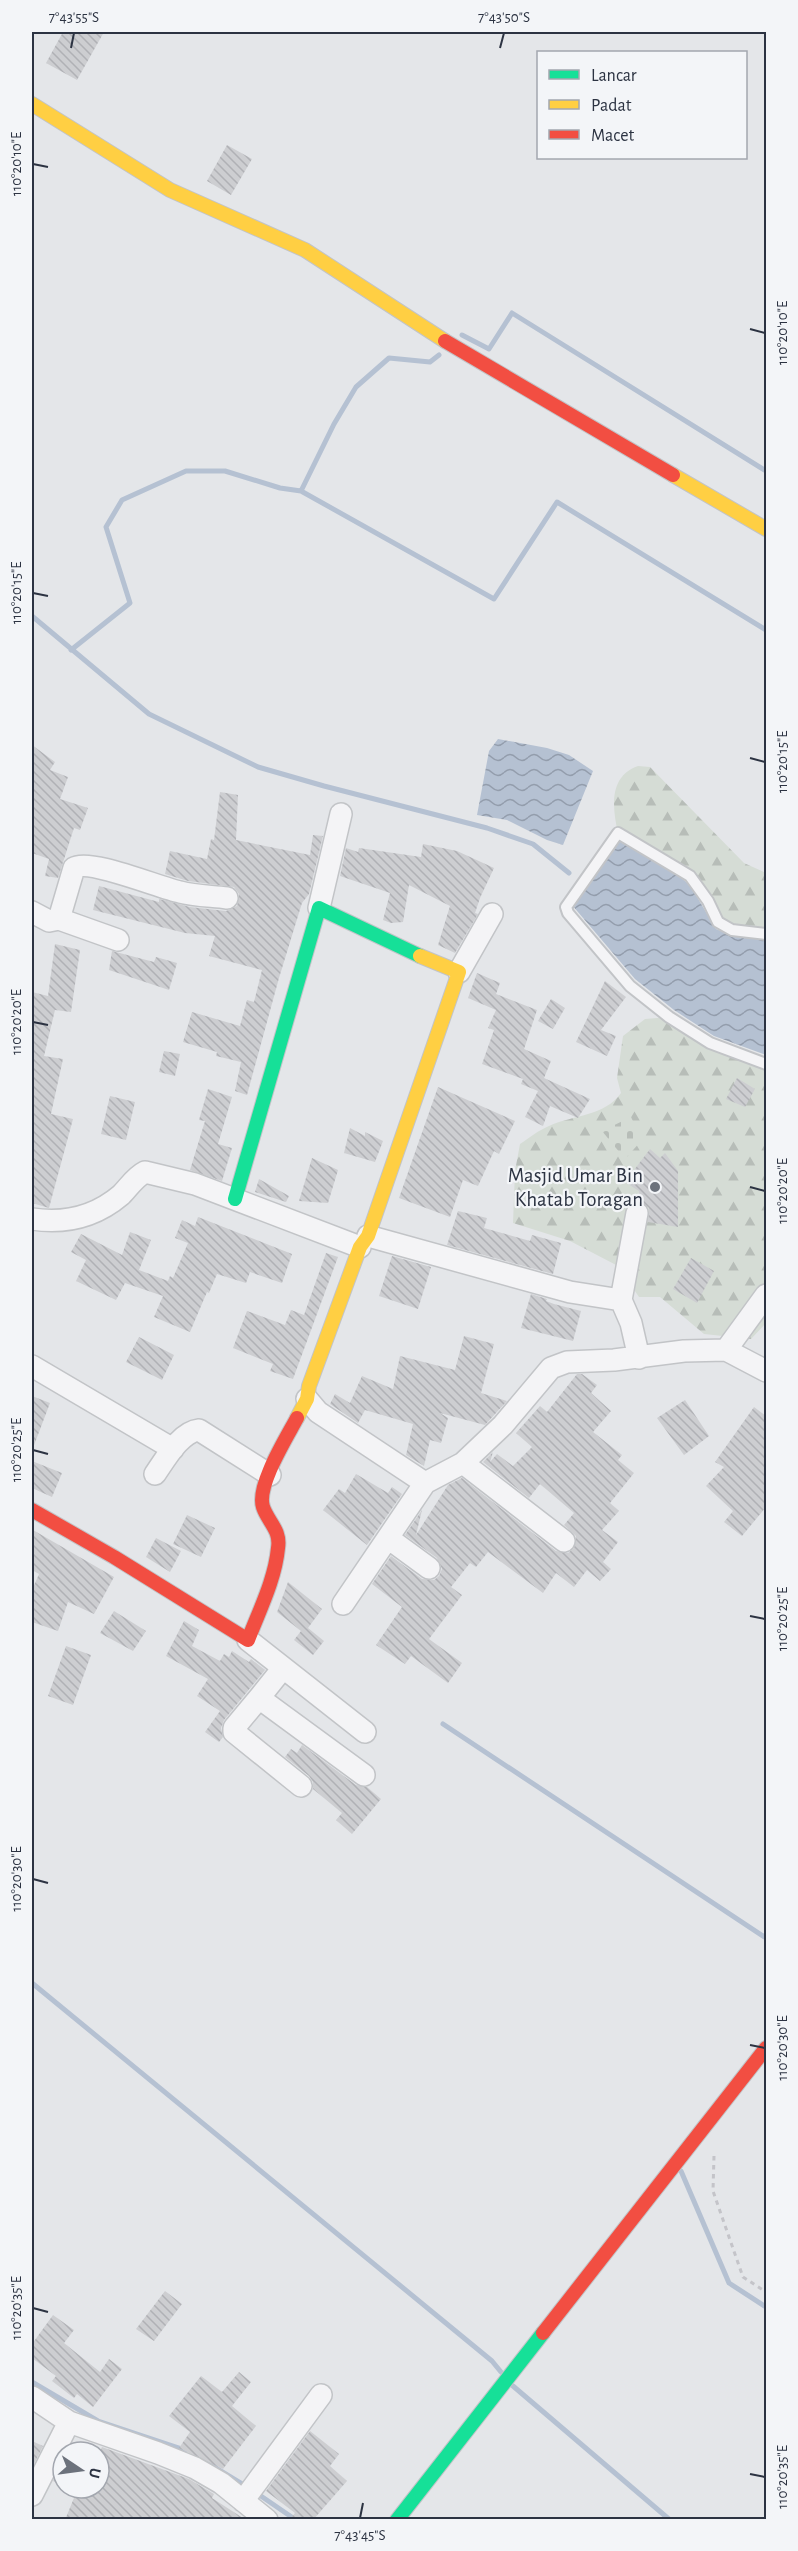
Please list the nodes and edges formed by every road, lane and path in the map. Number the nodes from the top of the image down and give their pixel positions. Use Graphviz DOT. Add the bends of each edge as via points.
graph roads {
  1 [pos="32,104"];
  2 [pos="766,529"];
  3 [pos="341,814"];
  4 [pos="227,898"];
  5 [pos="319,908"];
  6 [pos="32,912"];
  7 [pos="492,914"];
  8 [pos="60,919"];
  9 [pos="766,934"];
  10 [pos="118,940"];
  11 [pos="459,972"];
  12 [pos="766,1064"];
  13 [pos="235,1199"];
  14 [pos="636,1213"];
  15 [pos="32,1219"];
  16 [pos="364,1242"];
  17 [pos="766,1295"];
  18 [pos="621,1300"];
  19 [pos="726,1350"];
  20 [pos="639,1358"];
  21 [pos="32,1366"];
  22 [pos="766,1371"];
  23 [pos="306,1399"];
  24 [pos="173,1449"];
  25 [pos="463,1463"];
  26 [pos="155,1474"];
  27 [pos="270,1475"];
  28 [pos="425,1483"];
  29 [pos="32,1510"];
  30 [pos="388,1538"];
  31 [pos="564,1541"];
  32 [pos="429,1568"];
  33 [pos="343,1604"];
  34 [pos="248,1640"];
  35 [pos="283,1668"];
  36 [pos="259,1698"];
  37 [pos="365,1732"];
  38 [pos="364,1775"];
  39 [pos="301,1786"];
  40 [pos="766,2048"];
  41 [pos="714,2148"];
  42 [pos="766,2292"];
  43 [pos="321,2395"];
  44 [pos="32,2397"];
  45 [pos="69,2422"];
  46 [pos="32,2495"];
  47 [pos="252,2512"];
  48 [pos="397,2520"];
  1 -- 2 [label="street" via="170,190 305,250 464,354"];
  3 -- 5 [label="street"];
  4 -- 8 [label="street" via="181,892 113,871 78,865 72,872"];
  5 -- 11 [label="street"];
  5 -- 13 [label="street"];
  6 -- 8 [label="street" via="49,921"];
  7 -- 11 [label="street"];
  8 -- 10 [label="street"];
  9 -- 12 [label="lane" via="732,930 718,921 690,876 618,833 566,907 630,986 669,1017 710,1043"];
  11 -- 16 [label="street"];
  13 -- 15 [label="street" via="145,1172 95,1213 67,1220"];
  13 -- 16 [label="street"];
  14 -- 18 [label="street"];
  16 -- 18 [label="street" via="570,1292"];
  16 -- 23 [label="street"];
  17 -- 19 [label="street"];
  18 -- 20 [label="street"];
  19 -- 20 [label="street"];
  19 -- 22 [label="street"];
  20 -- 25 [label="street" via="567,1362 551,1368 503,1425"];
  21 -- 24 [label="street"];
  23 -- 27 [label="street"];
  23 -- 28 [label="street" via="318,1412"];
  24 -- 26 [label="street"];
  24 -- 27 [label="street" via="186,1435 199,1430"];
  25 -- 28 [label="street"];
  25 -- 31 [label="street"];
  27 -- 34 [label="street" via="262,1498 279,1538 275,1564"];
  28 -- 30 [label="street"];
  29 -- 34 [label="street"];
  30 -- 32 [label="street"];
  30 -- 33 [label="street"];
  34 -- 35 [label="street"];
  35 -- 36 [label="street"];
  35 -- 37 [label="street"];
  36 -- 38 [label="street"];
  36 -- 39 [label="street" via="234,1732"];
  40 -- 48 [label="street"];
  41 -- 42 [label="path" via="713,2192 743,2277"];
  43 -- 47 [label="street"];
  44 -- 45 [label="street"];
  45 -- 46 [label="street"];
  45 -- 47 [label="street" via="195,2468 221,2483"];
}
